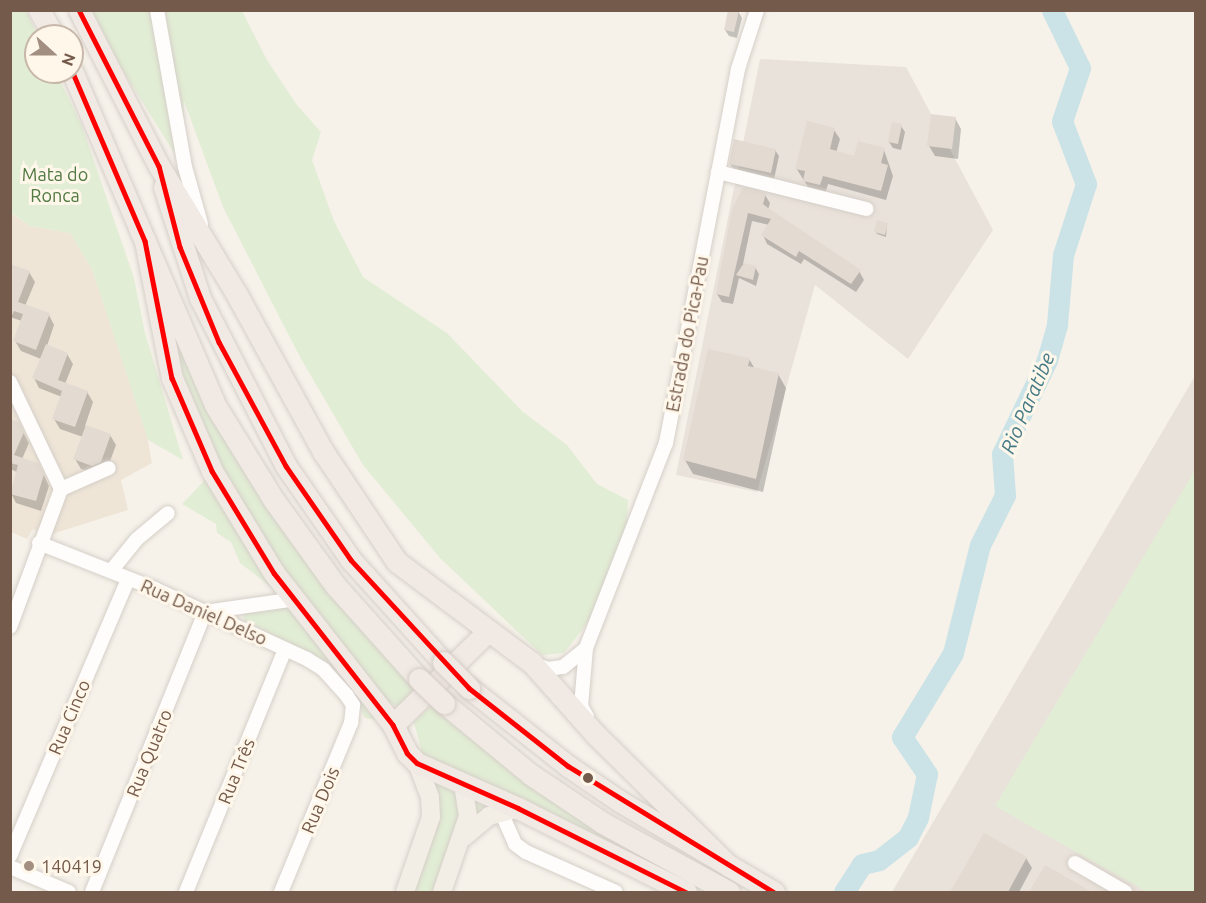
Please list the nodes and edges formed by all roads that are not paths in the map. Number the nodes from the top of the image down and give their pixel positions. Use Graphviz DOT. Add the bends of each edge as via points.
graph roads {
  1 [pos="39,10"];
  2 [pos="79,10"];
  3 [pos="157,10"];
  4 [pos="757,10"];
  5 [pos="47,24"];
  6 [pos="78,84"];
  7 [pos="159,166"];
  8 [pos="718,172"];
  9 [pos="866,209"];
  10 [pos="145,241"];
  11 [pos="213,253"];
  12 [pos="10,382"];
  13 [pos="110,468"];
  14 [pos="61,489"];
  15 [pos="168,513"];
  16 [pos="39,543"];
  17 [pos="111,571"];
  18 [pos="128,579"];
  19 [pos="296,600"];
  20 [pos="205,612"];
  21 [pos="10,627"];
  22 [pos="487,632"];
  23 [pos="586,648"];
  24 [pos="285,649"];
  25 [pos="532,663"];
  26 [pos="353,705"];
  27 [pos="393,725"];
  28 [pos="596,735"];
  29 [pos="417,763"];
  30 [pos="463,784"];
  31 [pos="509,810"];
  32 [pos="464,837"];
  33 [pos="10,856"];
  34 [pos="1075,863"];
  35 [pos="729,866"];
  36 [pos="10,867"];
  37 [pos="69,892"];
  38 [pos="92,892"];
  39 [pos="186,892"];
  40 [pos="281,892"];
  41 [pos="405,892"];
  42 [pos="442,892"];
  43 [pos="616,892"];
  44 [pos="686,892"];
  45 [pos="729,892"];
  46 [pos="774,892"];
  47 [pos="1125,892"];
  1 -- 5 [label="highway"];
  2 -- 7 [label="highway"];
  3 -- 11 [label="street" via="185,167"];
  4 -- 8 [label="street, Estrada do Pica-Pau" via="738,69"];
  6 -- 10 [label="highway"];
  7 -- 11 [label="highway"];
  7 -- 35 [label="highway, bridge" via="200,298 286,466 351,560 469,688 577,772"];
  8 -- 9 [label="street"];
  8 -- 23 [label="street, Estrada do Pica-Pau" via="666,443"];
  10 -- 19 [label="highway" via="162,338 182,408 231,507"];
  10 -- 45 [label="highway, bridge" via="215,405 273,499 335,585 419,679 530,774 603,823"];
  11 -- 22 [label="highway" via="324,453 397,561"];
  12 -- 14 [label="street"];
  13 -- 14 [label="street"];
  14 -- 16 [label="street"];
  15 -- 17 [label="street" via="137,539"];
  16 -- 17 [label="street, Rua Daniel Delso"];
  16 -- 21 [label="street"];
  17 -- 18 [label="street, Rua Daniel Delso"];
  18 -- 20 [label="street, Rua Daniel Delso"];
  18 -- 33 [label="street, Rua Cinco"];
  19 -- 20 [label="street"];
  19 -- 27 [label="highway"];
  20 -- 24 [label="street, Rua Daniel Delso"];
  20 -- 38 [label="street, Rua Quatro"];
  22 -- 25 [label="highway"];
  22 -- 27 [label="highway"];
  23 -- 25 [label="street, Estrada do Pica-Pau" via="573,663 563,667 548,669"];
  23 -- 28 [label="street, Estrada do Pica-Pau" via="581,706"];
  24 -- 26 [label="street, Rua Daniel Delso" via="323,669"];
  24 -- 39 [label="street, Rua Três"];
  25 -- 28 [label="highway"];
  26 -- 40 [label="street, Rua Dois" via="348,732"];
  27 -- 29 [label="highway" via="407,753"];
  28 -- 35 [label="highway"];
  29 -- 30 [label="highway"];
  29 -- 41 [label="main road" via="430,797 431,817"];
  30 -- 31 [label="highway"];
  30 -- 32 [label="main road" via="469,804"];
  31 -- 32 [label="main road" via="489,816"];
  31 -- 43 [label="street" via="514,844"];
  31 -- 44 [label="highway"];
  32 -- 42 [label="main road"];
  34 -- 47 [label="street"];
  35 -- 46 [label="highway"];
  36 -- 37 [label="street"];
}
